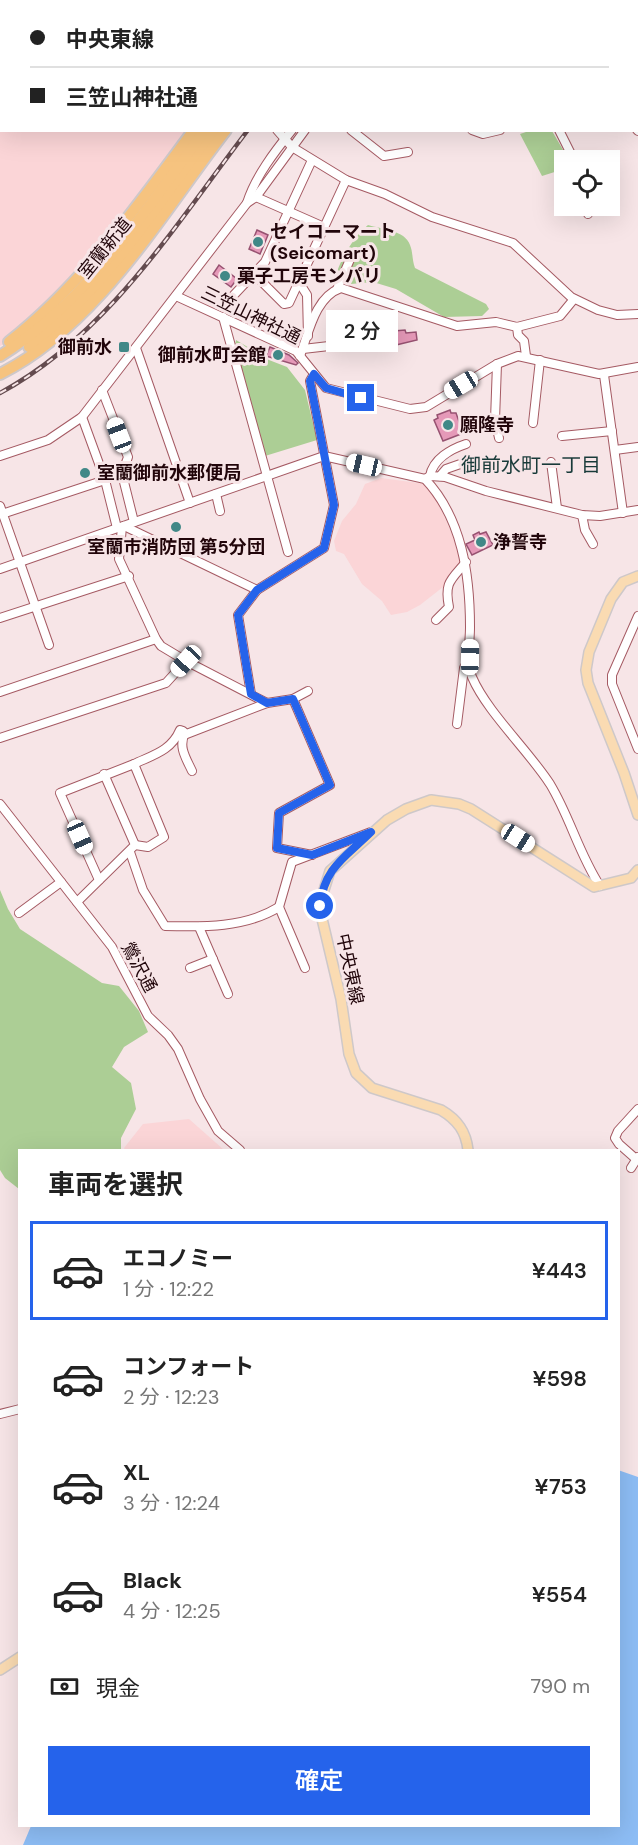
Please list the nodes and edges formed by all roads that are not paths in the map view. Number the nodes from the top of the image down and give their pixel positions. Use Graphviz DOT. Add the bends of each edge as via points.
graph roads {
  1 [pos="192,132"];
  2 [pos="203,132"];
  3 [pos="214,132"];
  4 [pos="224,132"];
  5 [pos="303,132"];
  6 [pos="354,132"];
  7 [pos="560,132"];
  8 [pos="289,133"];
  9 [pos="292,147"];
  10 [pos="569,150"];
  11 [pos="408,152"];
  12 [pos="312,160"];
  13 [pos="346,180"];
  14 [pos="256,197"];
  15 [pos="247,203"];
  16 [pos="287,212"];
  17 [pos="324,227"];
  18 [pos="352,255"];
  19 [pos="255,271"];
  20 [pos="300,284"];
  21 [pos="337,290"];
  22 [pos="176,296"];
  23 [pos="231,298"];
  24 [pos="574,298"];
  25 [pos="638,314"];
  26 [pos="224,317"];
  27 [pos="517,327"];
  28 [pos="308,336"];
  29 [pos="329,346"];
  30 [pos="135,348"];
  31 [pos="0,350"];
  32 [pos="302,353"];
  33 [pos="0,356"];
  34 [pos="526,356"];
  35 [pos="540,360"];
  36 [pos="497,364"];
  37 [pos="0,367"];
  38 [pos="638,367"];
  39 [pos="0,374"];
  40 [pos="314,374"];
  41 [pos="604,375"];
  42 [pos="102,390"];
  43 [pos="82,417"];
  44 [pos="533,423"];
  45 [pos="612,431"];
  46 [pos="562,436"];
  47 [pos="499,438"];
  48 [pos="466,444"];
  49 [pos="638,447"];
  50 [pos="615,450"];
  51 [pos="0,456"];
  52 [pos="324,456"];
  53 [pos="466,462"];
  54 [pos="551,462"];
  55 [pos="267,476"];
  56 [pos="440,476"];
  57 [pos="427,477"];
  58 [pos="105,480"];
  59 [pos="216,494"];
  60 [pos="190,503"];
  61 [pos="557,508"];
  62 [pos="1,510"];
  63 [pos="638,510"];
  64 [pos="220,511"];
  65 [pos="623,513"];
  66 [pos="582,515"];
  67 [pos="134,522"];
  68 [pos="121,527"];
  69 [pos="593,544"];
  70 [pos="288,552"];
  71 [pos="466,562"];
  72 [pos="18,563"];
  73 [pos="0,569"];
  74 [pos="129,576"];
  75 [pos="638,576"];
  76 [pos="257,590"];
  77 [pos="36,605"];
  78 [pos="638,616"];
  79 [pos="0,618"];
  80 [pos="436,620"];
  81 [pos="156,639"];
  82 [pos="49,645"];
  83 [pos="470,657"];
  84 [pos="186,661"];
  85 [pos="308,690"];
  86 [pos="0,692"];
  87 [pos="251,694"];
  88 [pos="293,699"];
  89 [pos="267,703"];
  90 [pos="457,724"];
  91 [pos="184,735"];
  92 [pos="0,738"];
  93 [pos="638,748"];
  94 [pos="134,764"];
  95 [pos="192,771"];
  96 [pos="105,774"];
  97 [pos="0,804"];
  98 [pos="638,815"];
  99 [pos="371,832"];
  100 [pos="132,849"];
  101 [pos="312,855"];
  102 [pos="638,870"];
  103 [pos="99,880"];
  104 [pos="62,882"];
  105 [pos="600,886"];
  106 [pos="77,902"];
  107 [pos="279,907"];
  108 [pos="19,913"];
  109 [pos="199,927"];
  110 [pos="213,959"];
  111 [pos="190,968"];
  112 [pos="306,968"];
  113 [pos="228,994"];
  114 [pos="638,1109"];
  115 [pos="239,1149"];
  116 [pos="468,1149"];
  117 [pos="637,1158"];
  118 [pos="631,1168"];
  119 [pos="18,1410"];
  120 [pos="0,1414"];
  121 [pos="18,1658"];
  122 [pos="0,1670"];
  1 -- 31 [label="highway" via="94,261 38,319"];
  2 -- 33 [label="highway, 室蘭新道" via="90,279 44,324"];
  3 -- 37 [label="highway, 室蘭新道" via="81,303"];
  4 -- 39 [label="highway" via="106,288 59,333"];
  5 -- 9 [label="street"];
  6 -- 11 [label="street" via="384,156"];
  7 -- 10 [label="street"];
  8 -- 9 [label="street"];
  8 -- 15 [label="street" via="250,192"];
  9 -- 12 [label="street"];
  9 -- 14 [label="street"];
  12 -- 13 [label="street"];
  12 -- 16 [label="street"];
  13 -- 17 [label="street"];
  13 -- 24 [label="street" via="432,217 513,243"];
  14 -- 15 [label="street"];
  14 -- 16 [label="street"];
  15 -- 22 [label="street"];
  16 -- 17 [label="street"];
  16 -- 19 [label="street" via="265,262"];
  17 -- 20 [label="street"];
  18 -- 21 [label="street"];
  19 -- 20 [label="street" via="285,304 290,303"];
  19 -- 23 [label="street"];
  20 -- 28 [label="street" via="307,295"];
  21 -- 27 [label="street" via="372,297 457,326 496,322"];
  21 -- 28 [label="street" via="319,304"];
  22 -- 26 [label="street, 三笠山神社通"];
  22 -- 30 [label="street"];
  24 -- 25 [label="street" via="617,315"];
  24 -- 27 [label="street" via="561,316"];
  26 -- 32 [label="street, 三笠山神社通"];
  26 -- 55 [label="street"];
  27 -- 34 [label="street"];
  28 -- 32 [label="street"];
  29 -- 32 [label="street"];
  30 -- 42 [label="street"];
  30 -- 60 [label="street"];
  32 -- 40 [label="street, 三笠山神社通"];
  34 -- 35 [label="street"];
  34 -- 36 [label="street, 三笠山神社通"];
  35 -- 41 [label="street"];
  35 -- 44 [label="street"];
  36 -- 40 [label="street, 三笠山神社通" via="426,407 413,409 329,390"];
  36 -- 47 [label="street" via="495,420"];
  38 -- 41 [label="street"];
  40 -- 52 [label="street" via="310,381"];
  41 -- 45 [label="street"];
  42 -- 43 [label="street"];
  42 -- 67 [label="street" via="128,457 122,474"];
  43 -- 51 [label="street" via="48,440"];
  43 -- 58 [label="street"];
  45 -- 46 [label="street"];
  45 -- 50 [label="street"];
  48 -- 57 [label="street" via="448,451"];
  49 -- 50 [label="street"];
  50 -- 65 [label="street"];
  52 -- 55 [label="street"];
  52 -- 57 [label="street"];
  52 -- 76 [label="street" via="334,505 324,548"];
  53 -- 56 [label="street" via="446,469"];
  54 -- 61 [label="street"];
  55 -- 59 [label="street"];
  55 -- 70 [label="street"];
  56 -- 57 [label="street"];
  56 -- 61 [label="street"];
  57 -- 71 [label="street" via="446,507"];
  58 -- 62 [label="street"];
  58 -- 68 [label="street"];
  59 -- 60 [label="street"];
  59 -- 64 [label="street"];
  60 -- 67 [label="street"];
  61 -- 66 [label="street"];
  62 -- 72 [label="street"];
  63 -- 65 [label="street"];
  65 -- 66 [label="street"];
  66 -- 69 [label="street"];
  67 -- 68 [label="street"];
  68 -- 72 [label="street"];
  68 -- 74 [label="street" via="119,559"];
  68 -- 76 [label="street"];
  71 -- 80 [label="street" via="448,584 449,607"];
  71 -- 83 [label="street"];
  72 -- 73 [label="street"];
  72 -- 77 [label="street"];
  74 -- 77 [label="street"];
  74 -- 81 [label="street"];
  75 -- 98 [label="main road" via="623,582 615,593 588,652 586,670"];
  76 -- 87 [label="street" via="238,615"];
  77 -- 79 [label="street"];
  77 -- 82 [label="street"];
  78 -- 93 [label="street" via="612,675 612,684"];
  81 -- 84 [label="street"];
  81 -- 86 [label="street"];
  83 -- 90 [label="street" via="464,668"];
  83 -- 105 [label="street" via="469,668 475,682 549,782"];
  84 -- 87 [label="street"];
  84 -- 92 [label="street" via="166,682"];
  85 -- 88 [label="street"];
  87 -- 89 [label="street"];
  88 -- 89 [label="street"];
  88 -- 101 [label="street" via="330,785 279,813 277,848"];
  89 -- 91 [label="street"];
  91 -- 94 [label="street" via="180,730 169,748"];
  91 -- 95 [label="street" via="182,748"];
  94 -- 96 [label="street"];
  94 -- 100 [label="street" via="164,837 148,847"];
  96 -- 100 [label="street"];
  96 -- 103 [label="street" via="60,793"];
  97 -- 104 [label="street, 鶯沢通"];
  99 -- 101 [label="street"];
  99 -- 105 [label="main road, 中央東線" via="423,802 459,804 592,887"];
  99 -- 116 [label="main road, 中央東線" via="330,871 320,906 349,1054 356,1073 372,1088 450,1116 461,1127"];
  100 -- 103 [label="street"];
  100 -- 109 [label="street" via="143,890 165,927"];
  101 -- 107 [label="street" via="292,862"];
  102 -- 105 [label="main road" via="631,878"];
  103 -- 106 [label="street"];
  104 -- 106 [label="street, 鶯沢通"];
  104 -- 108 [label="street"];
  106 -- 115 [label="street, 鶯沢通" via="121,960 148,1016 178,1049 218,1131"];
  107 -- 109 [label="street" via="254,920"];
  107 -- 112 [label="street"];
  109 -- 110 [label="street"];
  110 -- 111 [label="street"];
  110 -- 113 [label="street"];
  114 -- 117 [label="street" via="615,1138"];
  117 -- 118 [label="street"];
  119 -- 120 [label="street"];
  121 -- 122 [label="main road"];
}
